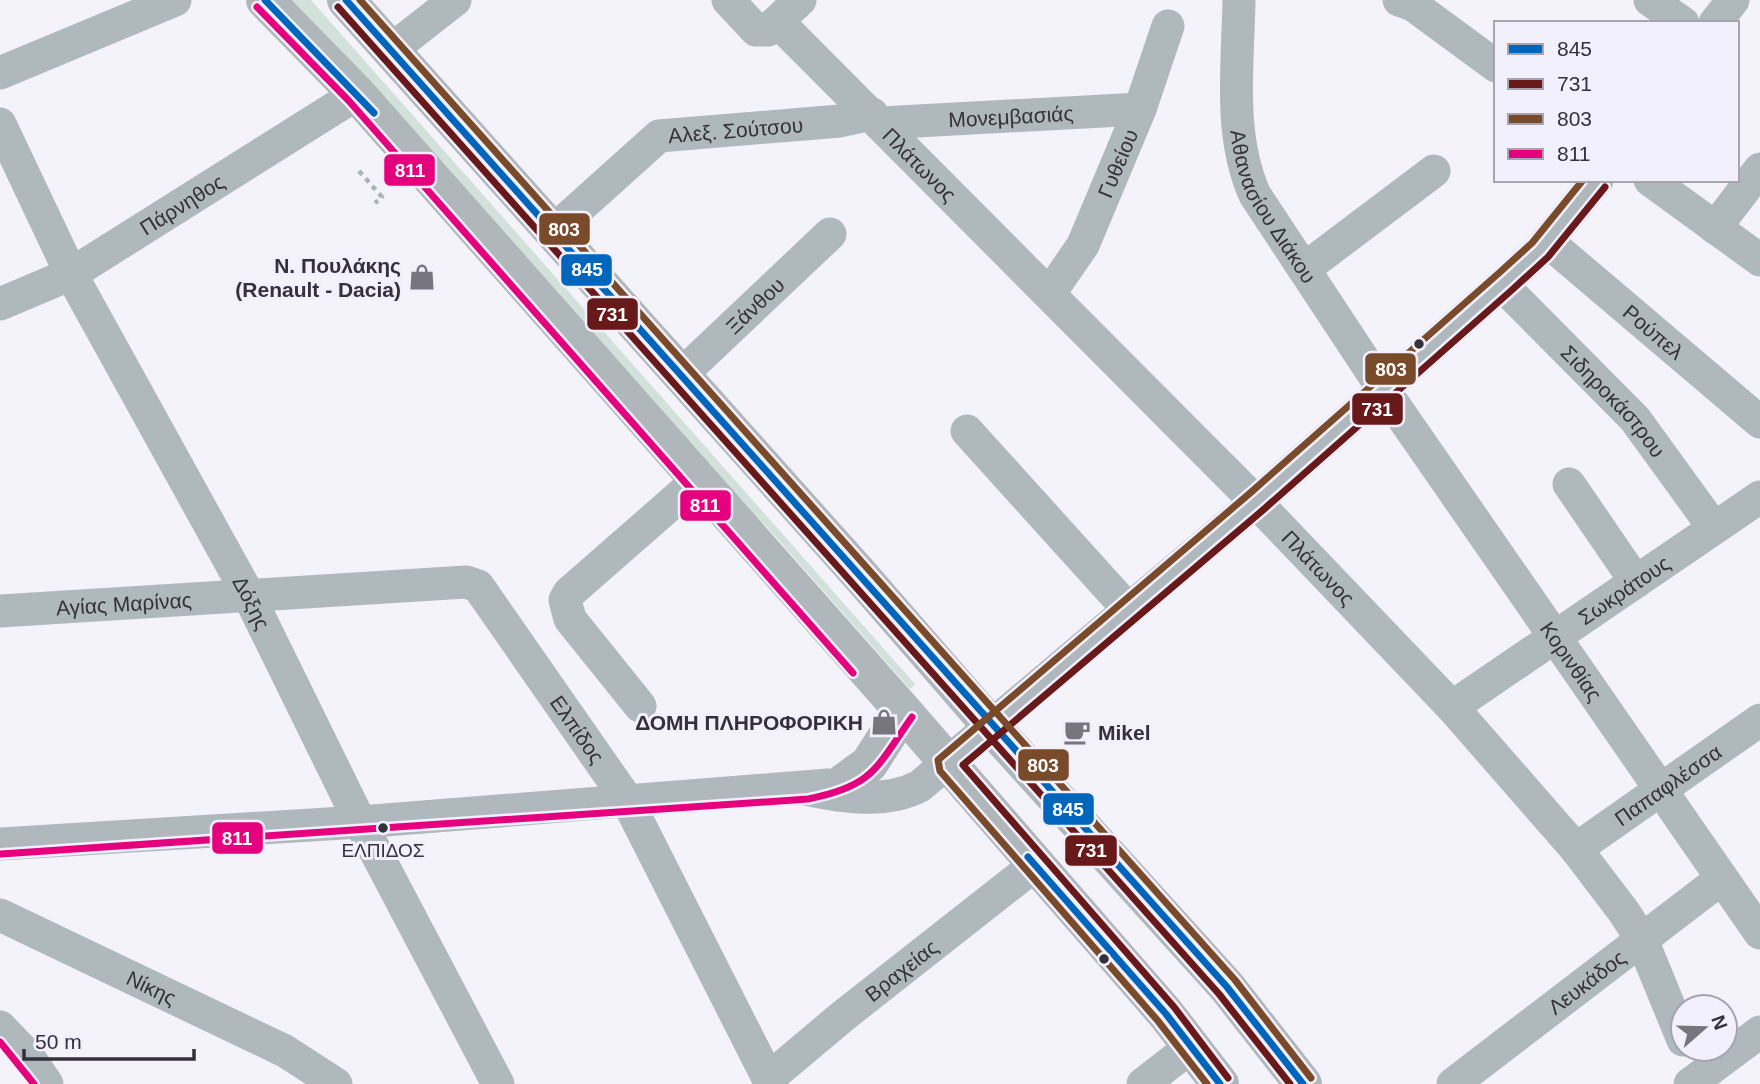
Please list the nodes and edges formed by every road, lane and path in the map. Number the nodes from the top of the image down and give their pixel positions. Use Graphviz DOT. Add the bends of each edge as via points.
graph roads {
  1 [pos="175,0"];
  2 [pos="265,0"];
  3 [pos="346,0"];
  4 [pos="455,0"];
  5 [pos="728,0"];
  6 [pos="1239,0"];
  7 [pos="1399,0"];
  8 [pos="1650,0"];
  9 [pos="1733,0"];
  10 [pos="789,11"];
  11 [pos="1680,21"];
  12 [pos="1717,21"];
  13 [pos="1168,26"];
  14 [pos="391,50"];
  15 [pos="1494,65"];
  16 [pos="0,73"];
  17 [pos="357,94"];
  18 [pos="1140,109"];
  19 [pos="876,118"];
  20 [pos="0,124"];
  21 [pos="1760,169"];
  22 [pos="359,171"];
  23 [pos="1434,171"];
  24 [pos="1595,182"];
  25 [pos="1653,182"];
  26 [pos="375,203"];
  27 [pos="1715,228"];
  28 [pos="551,233"];
  29 [pos="830,234"];
  30 [pos="1547,241"];
  31 [pos="1760,260"];
  32 [pos="1304,269"];
  33 [pos="71,274"];
  34 [pos="1502,285"];
  35 [pos="1049,293"];
  36 [pos="0,304"];
  37 [pos="680,376"];
  38 [pos="1383,389"];
  39 [pos="1760,422"];
  40 [pos="967,431"];
  41 [pos="697,481"];
  42 [pos="1569,484"];
  43 [pos="1760,497"];
  44 [pos="1256,502"];
  45 [pos="1714,528"];
  46 [pos="1636,582"];
  47 [pos="249,596"];
  48 [pos="1128,609"];
  49 [pos="0,611"];
  50 [pos="1555,637"];
  51 [pos="640,706"];
  52 [pos="1452,707"];
  53 [pos="903,711"];
  54 [pos="1760,720"];
  55 [pos="991,726"];
  56 [pos="948,764"];
  57 [pos="825,786"];
  58 [pos="1659,789"];
  59 [pos="627,800"];
  60 [pos="360,822"];
  61 [pos="0,844"];
  62 [pos="1576,849"];
  63 [pos="1035,865"];
  64 [pos="1721,879"];
  65 [pos="0,915"];
  66 [pos="1760,933"];
  67 [pos="1642,940"];
  68 [pos="1669,1006"];
  69 [pos="0,1027"];
  70 [pos="1760,1032"];
  71 [pos="1192,1046"];
  72 [pos="1694,1074"];
  73 [pos="769,1081"];
  74 [pos="47,1084"];
  75 [pos="337,1084"];
  76 [pos="498,1084"];
  77 [pos="1143,1084"];
  78 [pos="1220,1084"];
  79 [pos="1303,1084"];
  80 [pos="1453,1084"];
  1 -- 16 [label="street"];
  2 -- 17 [label="highway"];
  3 -- 14 [label="highway"];
  4 -- 14 [label="street"];
  5 -- 10 [label="street" via="756,30 768,30"];
  6 -- 32 [label="street, Αθανασίου Διάκου" via="1238,140 1244,172"];
  7 -- 15 [label="street" via="1413,5"];
  8 -- 11 [label="street"];
  9 -- 12 [label="street"];
  10 -- 19 [label="street, Πλάτωνος"];
  13 -- 18 [label="street, Γυθείου"];
  14 -- 28 [label="highway"];
  17 -- 33 [label="street, Πάρνηθος"];
  17 -- 41 [label="highway"];
  18 -- 19 [label="street, Μονεμβασιάς"];
  18 -- 35 [label="street, Γυθείου" via="1083,245"];
  19 -- 28 [label="street, Αλεξ. Σούτσου" via="659,136"];
  19 -- 35 [label="street, Πλάτωνος"];
  20 -- 33 [label="street, Δόξης"];
  21 -- 27 [label="street"];
  22 -- 26 [label="path" via="382,197"];
  23 -- 32 [label="street"];
  24 -- 30 [label="street"];
  25 -- 27 [label="street"];
  27 -- 31 [label="street"];
  28 -- 37 [label="highway"];
  29 -- 37 [label="street, Ξάνθου"];
  30 -- 34 [label="street"];
  30 -- 39 [label="street, Ρούπελ"];
  32 -- 38 [label="street, Αθανασίου Διάκου"];
  33 -- 36 [label="street, Πάρνηθος"];
  33 -- 47 [label="street, Δόξης"];
  34 -- 38 [label="street"];
  34 -- 45 [label="street, Σιδηροκάστρου" via="1634,419"];
  35 -- 44 [label="street, Πλάτωνος"];
  37 -- 55 [label="highway"];
  38 -- 44 [label="street"];
  38 -- 50 [label="street, Κορινθίας"];
  40 -- 48 [label="street"];
  41 -- 51 [label="street" via="565,600 570,619"];
  41 -- 53 [label="highway"];
  42 -- 46 [label="street"];
  43 -- 45 [label="street, Σωκράτους"];
  44 -- 48 [label="street"];
  44 -- 52 [label="street, Πλάτωνος"];
  45 -- 46 [label="street, Σωκράτους"];
  46 -- 50 [label="street, Σωκράτους"];
  47 -- 49 [label="street, Αγίας Μαρίνας"];
  47 -- 59 [label="street, Ελπίδος" via="466,582 478,586"];
  47 -- 60 [label="street, Δόξης"];
  48 -- 55 [label="street"];
  50 -- 52 [label="street, Σωκράτους"];
  50 -- 58 [label="street, Κορινθίας"];
  52 -- 62 [label="street, Πλάτωνος"];
  53 -- 56 [label="highway"];
  53 -- 57 [label="highway" via="869,764"];
  54 -- 58 [label="street, Παπαφλέσσα"];
  55 -- 56 [label="street"];
  55 -- 79 [label="highway" via="1227,987"];
  56 -- 57 [label="street" via="909,775"];
  56 -- 63 [label="highway"];
  57 -- 59 [label="street"];
  58 -- 62 [label="street, Παπαφλέσσα"];
  58 -- 64 [label="street, Κορινθίας"];
  59 -- 60 [label="street"];
  59 -- 73 [label="street, Ελπίδος"];
  60 -- 61 [label="street"];
  60 -- 76 [label="street, Δόξης"];
  62 -- 67 [label="street, Πλάτωνος"];
  63 -- 71 [label="highway"];
  63 -- 73 [label="street, Βραχείας" via="843,1016"];
  64 -- 66 [label="street, Κορινθίας"];
  64 -- 67 [label="street, Λευκάδος"];
  65 -- 75 [label="street, Νίκης" via="285,1051"];
  67 -- 68 [label="street, Πλάτωνος"];
  67 -- 80 [label="street, Λευκάδος"];
  69 -- 74 [label="street"];
  70 -- 72 [label="street"];
  71 -- 77 [label="street"];
  71 -- 78 [label="highway"];
}
